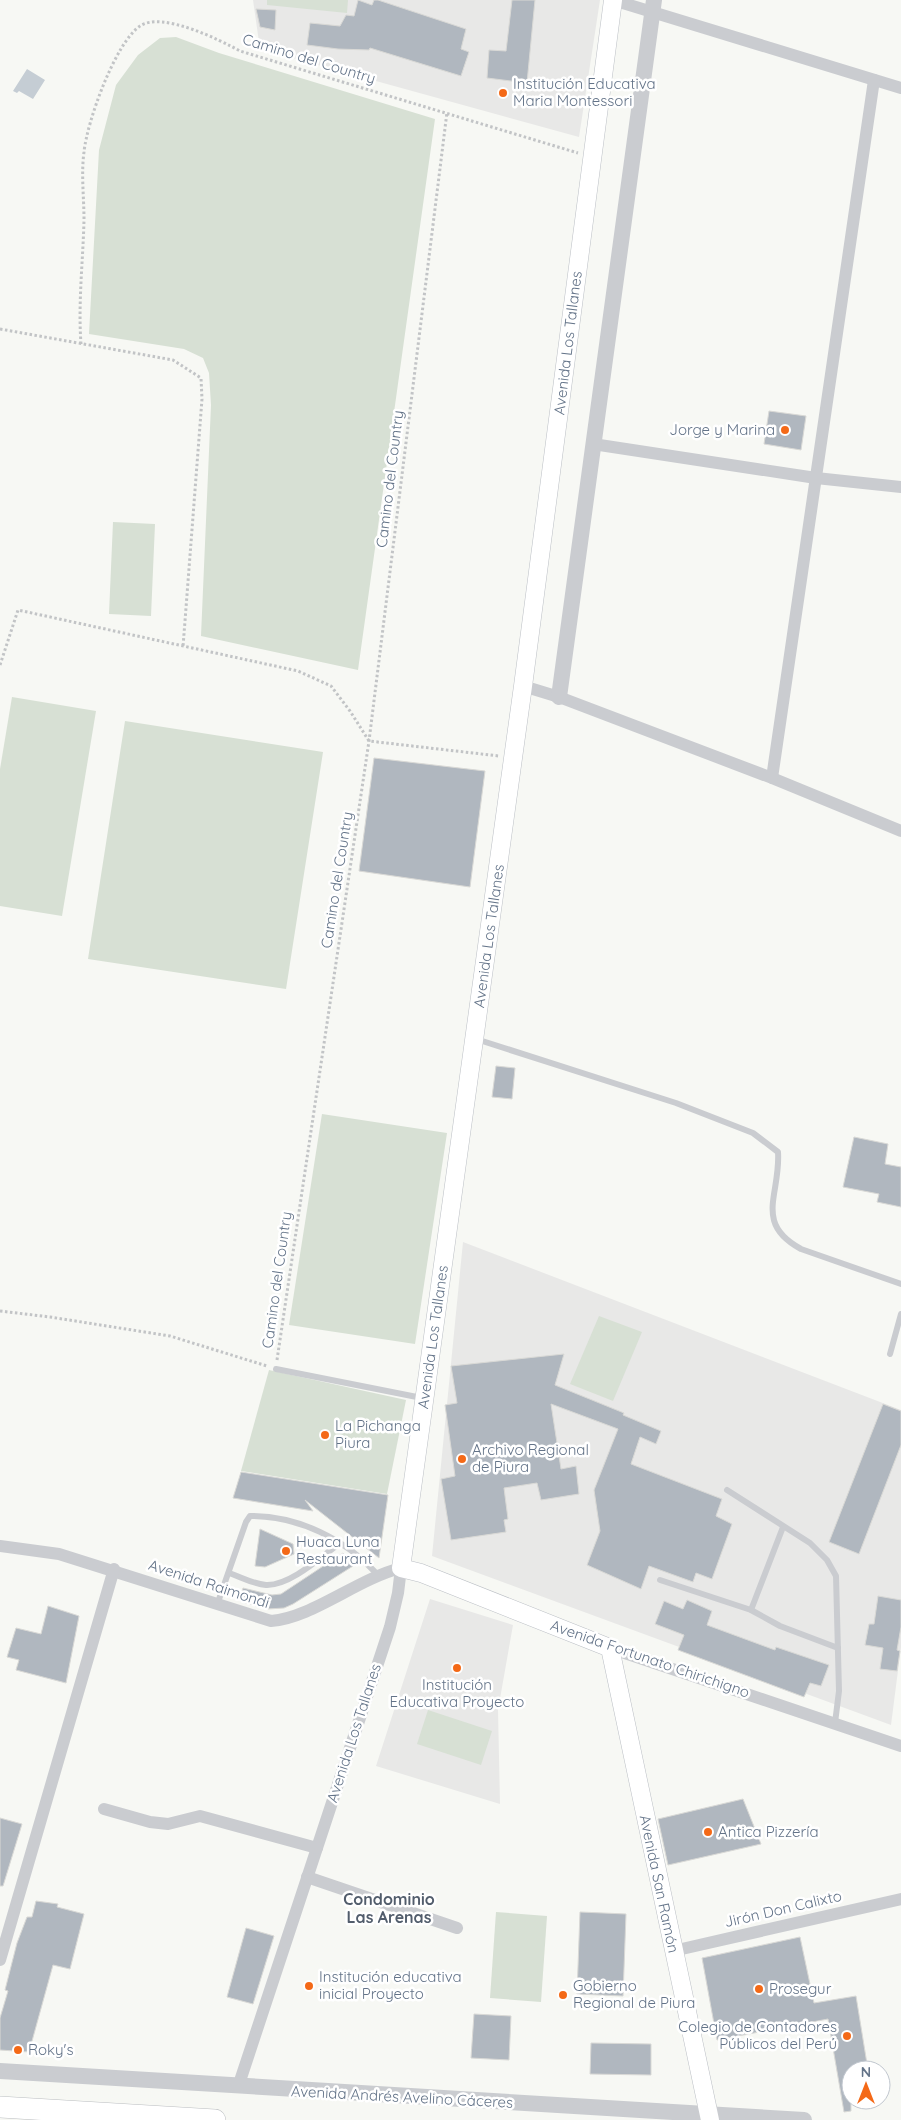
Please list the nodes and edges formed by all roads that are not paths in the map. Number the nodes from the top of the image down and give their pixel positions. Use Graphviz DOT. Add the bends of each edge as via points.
graph roads {
  1 [pos="613,0"];
  2 [pos="653,6"];
  3 [pos="874,80"];
  4 [pos="901,88"];
  5 [pos="593,444"];
  6 [pos="816,478"];
  7 [pos="901,487"];
  8 [pos="523,686"];
  9 [pos="559,697"];
  10 [pos="772,778"];
  11 [pos="901,831"];
  12 [pos="474,1038"];
  13 [pos="901,1284"];
  14 [pos="901,1314"];
  15 [pos="890,1354"];
  16 [pos="276,1369"];
  17 [pos="424,1398"];
  18 [pos="727,1490"];
  19 [pos="783,1526"];
  20 [pos="340,1543"];
  21 [pos="0,1546"];
  22 [pos="401,1568"];
  23 [pos="114,1569"];
  24 [pos="229,1573"];
  25 [pos="377,1574"];
  26 [pos="660,1580"];
  27 [pos="217,1605"];
  28 [pos="751,1610"];
  29 [pos="610,1648"];
  30 [pos="838,1648"];
  31 [pos="835,1723"];
  32 [pos="901,1746"];
  33 [pos="104,1808"];
  34 [pos="317,1848"];
  35 [pos="307,1877"];
  36 [pos="901,1899"];
  37 [pos="457,1928"];
  38 [pos="673,1951"];
  39 [pos="0,1960"];
  40 [pos="0,2071"];
  41 [pos="238,2087"];
  42 [pos="0,2107"];
  43 [pos="710,2117"];
  44 [pos="215,2120"];
  45 [pos="804,2120"];
  1 -- 2 [label="street"];
  1 -- 8 [label="main road, Avenida Los Tallanes"];
  2 -- 3 [label="street"];
  2 -- 5 [label="street"];
  3 -- 4 [label="street"];
  3 -- 6 [label="street"];
  5 -- 6 [label="street"];
  5 -- 9 [label="street"];
  6 -- 7 [label="street"];
  6 -- 10 [label="street"];
  8 -- 9 [label="street"];
  8 -- 12 [label="main road, Avenida Los Tallanes"];
  9 -- 10 [label="street"];
  10 -- 11 [label="street"];
  12 -- 13 [label="lane" via="676,1103 752,1134 778,1152 772,1218 787,1241"];
  12 -- 17 [label="main road, Avenida Los Tallanes"];
  14 -- 15 [label="lane"];
  16 -- 17 [label="lane"];
  17 -- 22 [label="main road, Avenida Los Tallanes"];
  18 -- 19 [label="lane"];
  19 -- 28 [label="lane"];
  19 -- 30 [label="lane" via="810,1543 827,1560 836,1576"];
  20 -- 24 [label="lane" via="287,1581 276,1584 254,1582"];
  20 -- 24 [label="lane" via="294,1521 250,1516"];
  20 -- 25 [label="lane" via="363,1559"];
  21 -- 23 [label="street, Avenida Raimondi" via="59,1554"];
  22 -- 25 [label="street, Avenida Raimondi"];
  22 -- 29 [label="main road, Avenida Fortunato Chirichigno"];
  22 -- 34 [label="street, Avenida Los Tallanes" via="390,1626"];
  23 -- 27 [label="street, Avenida Raimondi"];
  23 -- 39 [label="street"];
  24 -- 27 [label="lane"];
  25 -- 27 [label="street, Avenida Raimondi" via="287,1620 271,1622"];
  26 -- 28 [label="lane"];
  28 -- 30 [label="lane" via="780,1626"];
  29 -- 31 [label="street, Avenida Fortunato Chirichigno"];
  29 -- 38 [label="main road, Avenida San Ramón"];
  30 -- 31 [label="lane" via="839,1691"];
  31 -- 32 [label="street, Avenida Fortunato Chirichigno"];
  33 -- 34 [label="street" via="168,1824 200,1816"];
  34 -- 35 [label="street, Avenida Los Tallanes"];
  35 -- 37 [label="street"];
  35 -- 41 [label="street, Avenida Los Tallanes"];
  36 -- 38 [label="street, Jirón Don Calixto"];
  38 -- 43 [label="main road, Avenida San Ramón"];
  40 -- 41 [label="street, Avenida Andrés Avelino Cáceres"];
  41 -- 43 [label="street, Avenida Andrés Avelino Cáceres"];
  42 -- 44 [label="highway"];
  43 -- 45 [label="street, Avenida Andrés Avelino Cáceres"];
}
